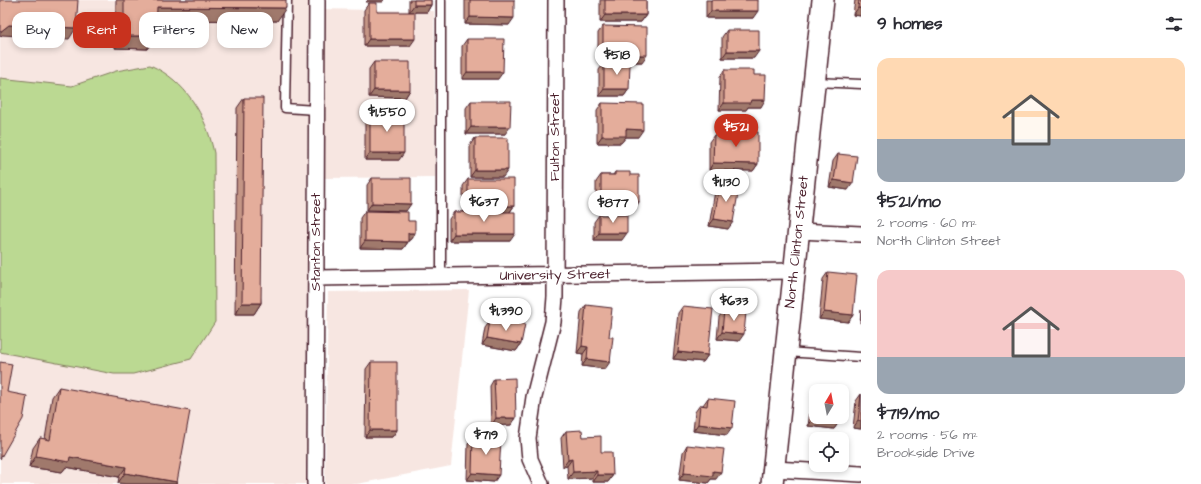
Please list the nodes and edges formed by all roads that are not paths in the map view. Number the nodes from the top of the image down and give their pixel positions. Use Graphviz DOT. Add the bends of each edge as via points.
graph roads {
  1 [pos="287,0"];
  2 [pos="317,0"];
  3 [pos="441,0"];
  4 [pos="556,0"];
  5 [pos="823,0"];
  6 [pos="814,82"];
  7 [pos="861,84"];
  8 [pos="316,110"];
  9 [pos="799,231"];
  10 [pos="861,234"];
  11 [pos="794,271"];
  12 [pos="554,275"];
  13 [pos="441,276"];
  14 [pos="316,278"];
  15 [pos="786,352"];
  16 [pos="861,357"];
  17 [pos="861,474"];
  18 [pos="773,477"];
  19 [pos="315,484"];
  20 [pos="541,484"];
  1 -- 8 [label="lane" via="285,108"];
  2 -- 8 [label="street, Stanton Street"];
  3 -- 13 [label="lane"];
  4 -- 12 [label="street, Fulton Street"];
  5 -- 6 [label="street, North Clinton Street"];
  6 -- 7 [label="lane"];
  6 -- 9 [label="street, North Clinton Street"];
  8 -- 14 [label="street, Stanton Street"];
  9 -- 10 [label="street"];
  9 -- 11 [label="street, North Clinton Street"];
  11 -- 12 [label="street, University Street"];
  11 -- 15 [label="street, North Clinton Street"];
  12 -- 13 [label="street, University Street"];
  12 -- 20 [label="street, Fulton Street" via="553,322 534,396 528,438 530,459"];
  13 -- 14 [label="street, University Street"];
  14 -- 19 [label="street, Stanton Street"];
  15 -- 16 [label="lane"];
  15 -- 18 [label="street, North Clinton Street"];
  17 -- 18 [label="street"];
}
